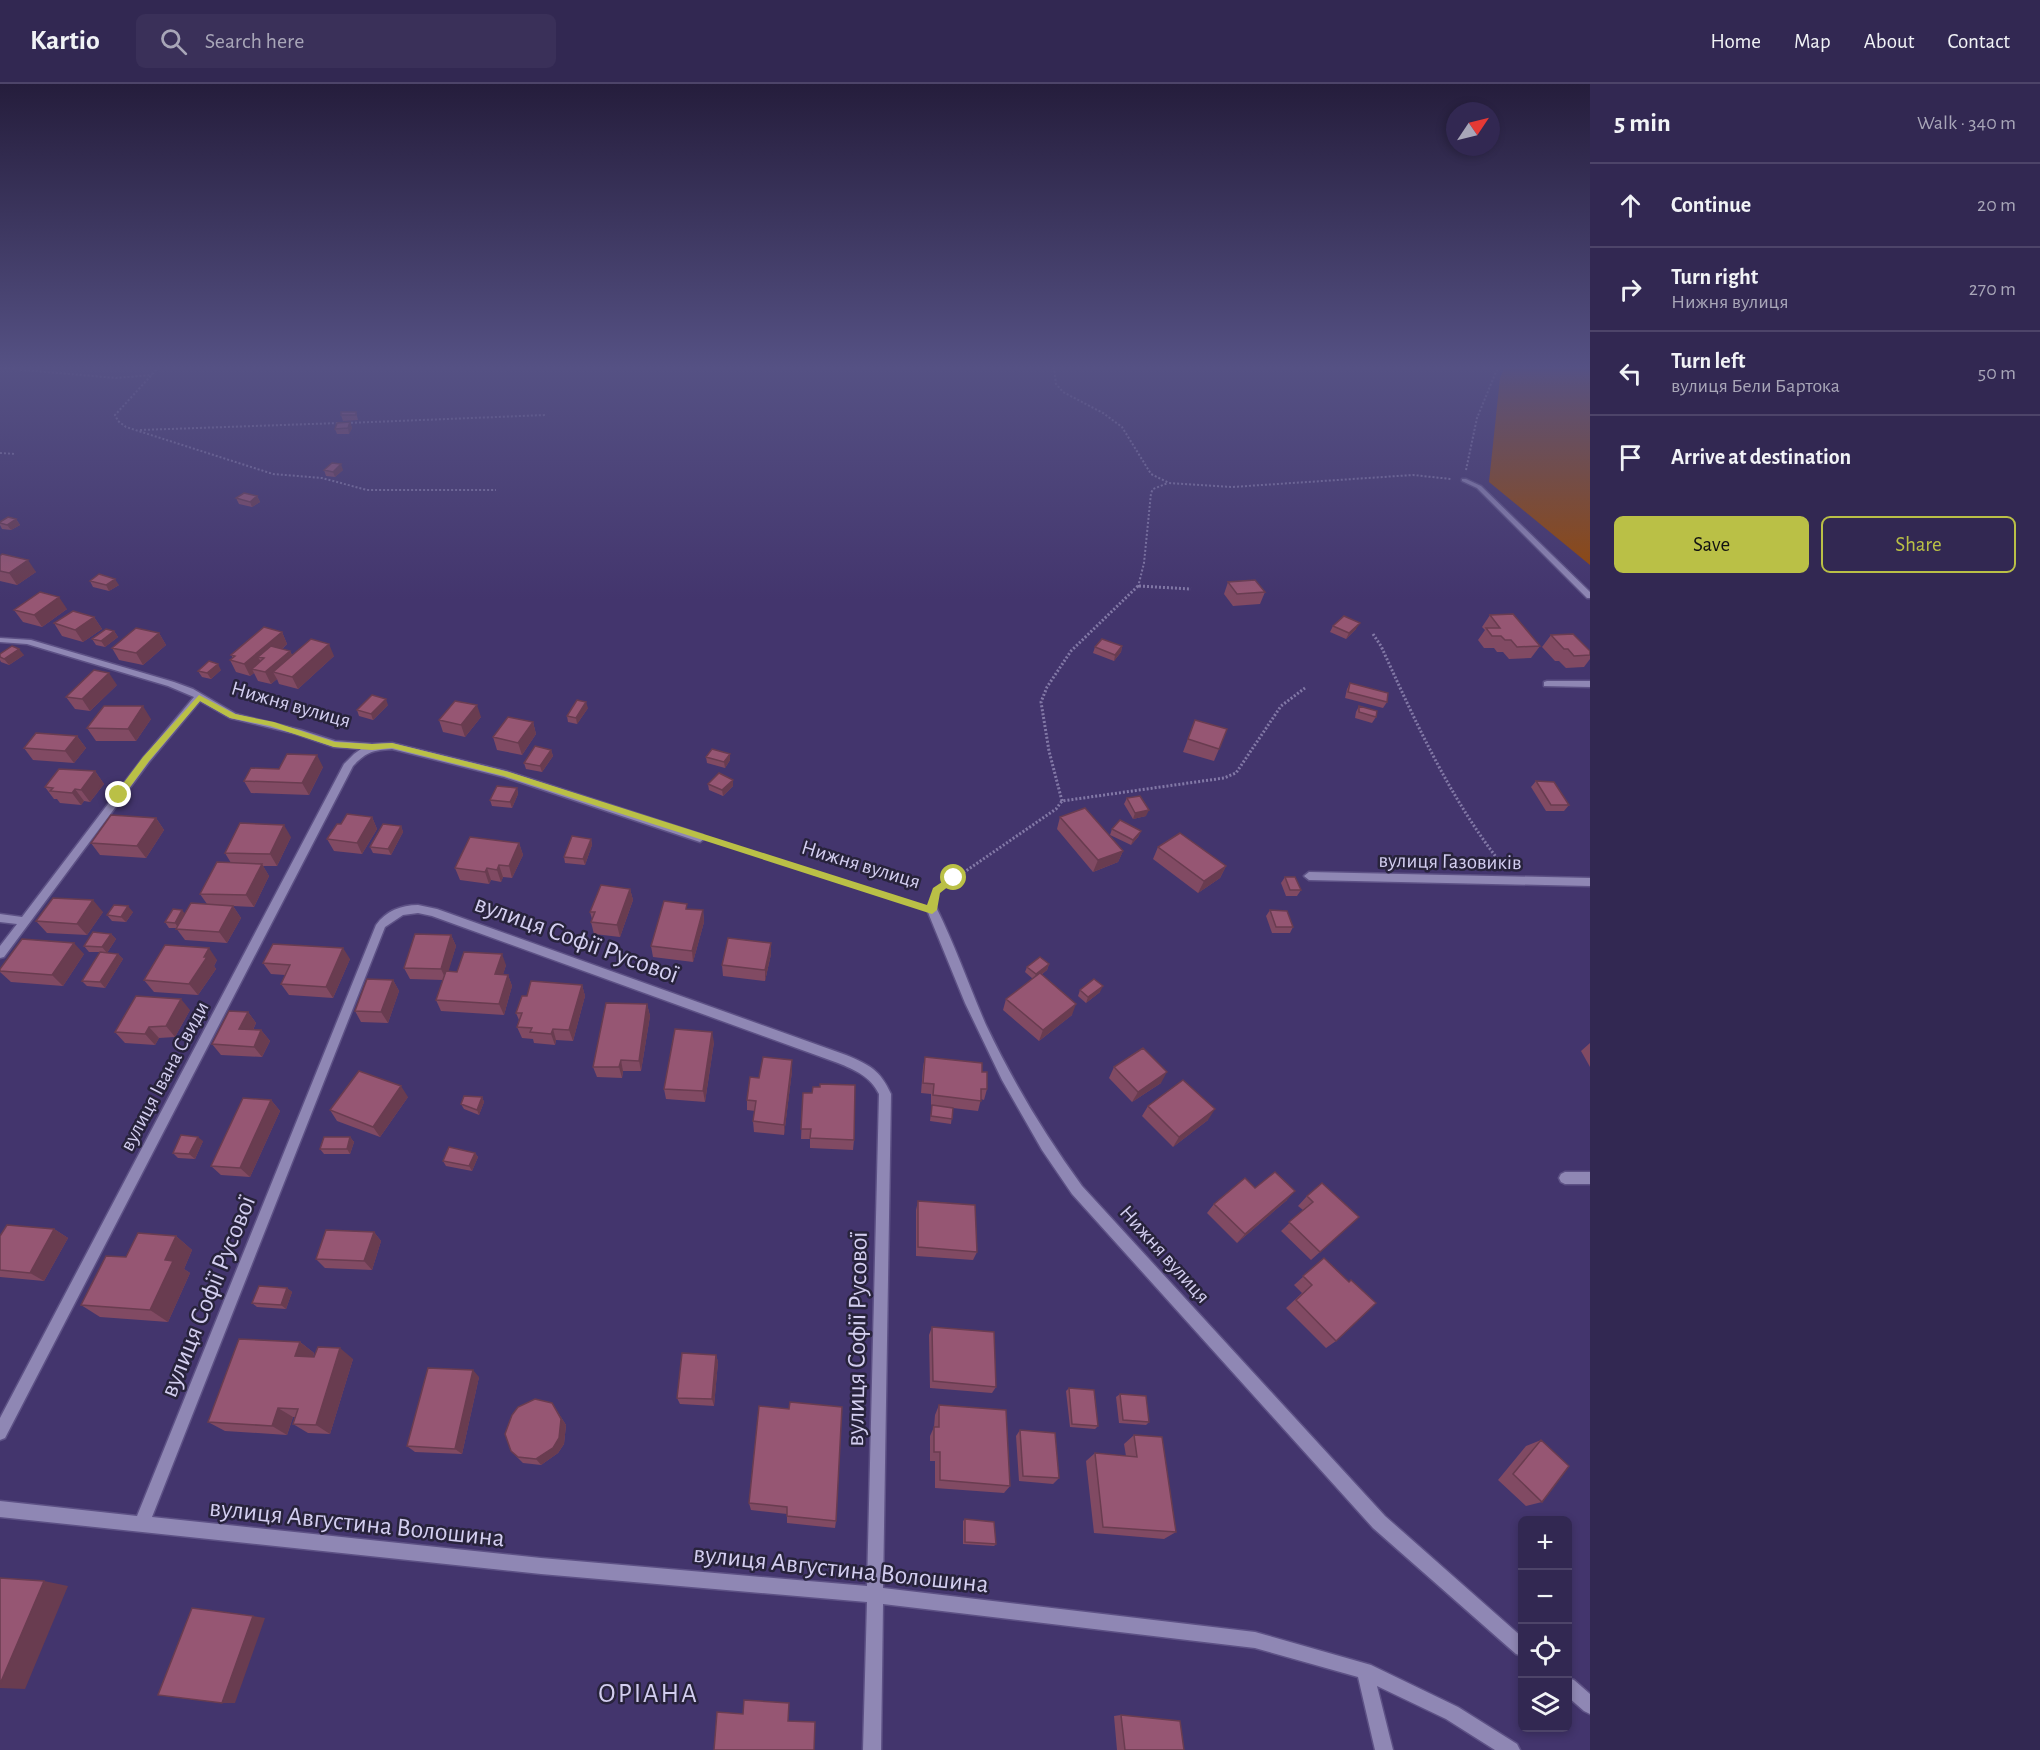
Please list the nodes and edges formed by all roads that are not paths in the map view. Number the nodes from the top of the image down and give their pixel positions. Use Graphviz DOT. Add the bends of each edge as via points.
graph roads {
  1 [pos="1464,480"];
  2 [pos="1590,596"];
  3 [pos="1,641"];
  4 [pos="1547,684"];
  5 [pos="1590,684"];
  6 [pos="199,698"];
  7 [pos="372,747"];
  8 [pos="700,838"];
  9 [pos="1309,876"];
  10 [pos="1590,882"];
  11 [pos="932,910"];
  12 [pos="0,918"];
  13 [pos="25,921"];
  14 [pos="0,954"];
  15 [pos="1564,1178"];
  16 [pos="1590,1178"];
  17 [pos="0,1433"];
  18 [pos="0,1509"];
  19 [pos="141,1526"];
  20 [pos="876,1594"];
  21 [pos="1518,1644"];
  22 [pos="1365,1671"];
  23 [pos="1572,1689"];
  24 [pos="1590,1705"];
  25 [pos="872,1750"];
  26 [pos="1384,1750"];
  27 [pos="1511,1750"];
  1 -- 2 [label="street" via="1479,488"];
  3 -- 6 [label="street, Нижня вулиця" via="28,642 171,684"];
  4 -- 5 [label="street"];
  6 -- 7 [label="street, Нижня вулиця" via="233,716 334,744"];
  6 -- 13 [label="street" via="146,759"];
  7 -- 8 [label="street, Нижня вулиця" via="392,746 506,774"];
  7 -- 17 [label="street, вулиця Івана Свиди" via="350,764"];
  9 -- 10 [label="street, вулиця Газовиків"];
  11 -- 21 [label="street, Нижня вулиця" via="971,1003 1029,1119 1077,1190 1379,1522"];
  12 -- 13 [label="street"];
  13 -- 14 [label="street"];
  15 -- 16 [label="street"];
  18 -- 19 [label="street, вулиця Августина Волошина"];
  19 -- 20 [label="street, вулиця Августина Волошина"];
  19 -- 20 [label="street, вулиця Софії Русової" via="381,925 390,915 418,908 842,1059 866,1069 879,1080 885,1094"];
  20 -- 22 [label="street, вулиця Августина Волошина" via="1255,1640"];
  20 -- 25 [label="street, вулиця Софії Русової"];
  22 -- 26 [label="street"];
  22 -- 27 [label="street, вулиця Августина Волошина" via="1452,1713"];
  23 -- 24 [label="street"];
}
